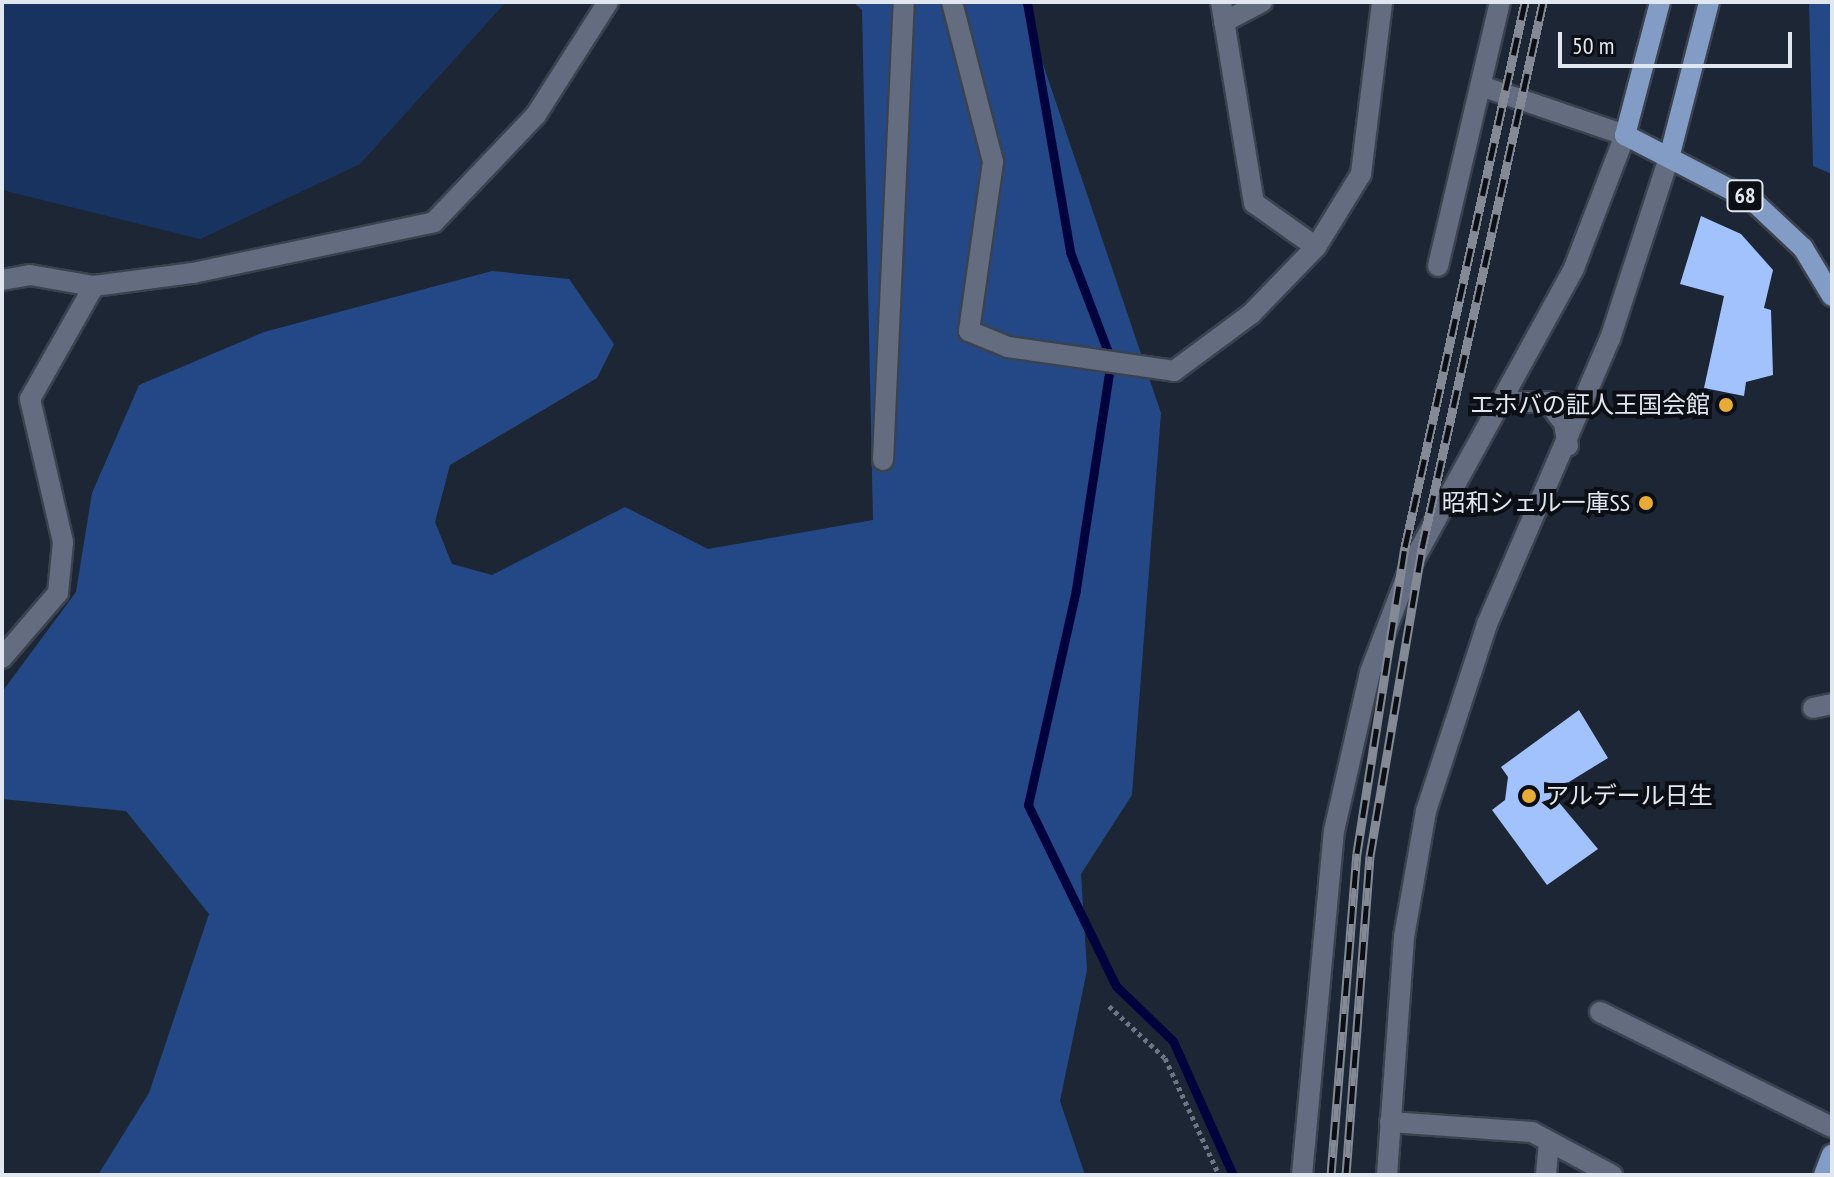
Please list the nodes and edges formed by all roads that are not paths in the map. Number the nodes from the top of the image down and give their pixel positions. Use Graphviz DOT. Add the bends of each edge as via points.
graph roads {
  1 [pos="608,2"];
  2 [pos="904,2"];
  3 [pos="952,2"];
  4 [pos="1262,2"];
  5 [pos="1382,2"];
  6 [pos="1500,2"];
  7 [pos="1660,2"];
  8 [pos="1709,2"];
  9 [pos="1222,12"];
  10 [pos="1481,86"];
  11 [pos="1625,135"];
  12 [pos="1670,154"];
  13 [pos="1316,247"];
  14 [pos="1438,266"];
  15 [pos="2,280"];
  16 [pos="94,286"];
  17 [pos="1832,296"];
  18 [pos="1504,402"];
  19 [pos="1568,446"];
  20 [pos="883,460"];
  21 [pos="2,658"];
  22 [pos="1600,1012"];
  23 [pos="1390,1122"];
  24 [pos="1832,1127"];
  25 [pos="1549,1142"];
  26 [pos="1832,1154"];
  27 [pos="1302,1175"];
  28 [pos="1387,1175"];
  29 [pos="1546,1175"];
  30 [pos="1612,1175"];
  31 [pos="1824,1175"];
  1 -- 16 [label="street" via="536,115 434,222 193,273"];
  2 -- 20 [label="street"];
  3 -- 13 [label="street" via="993,162 969,331 1008,347 1174,371 1251,314"];
  4 -- 9 [label="street"];
  5 -- 13 [label="street" via="1361,174"];
  6 -- 10 [label="street"];
  7 -- 11 [label="main road"];
  8 -- 12 [label="main road"];
  9 -- 13 [label="street" via="1254,203"];
  10 -- 11 [label="street"];
  10 -- 14 [label="street"];
  11 -- 12 [label="main road, 68"];
  11 -- 18 [label="street" via="1574,268"];
  12 -- 17 [label="main road, 68" via="1773,218 1818,266"];
  12 -- 19 [label="street"];
  15 -- 16 [label="street" via="30,275"];
  16 -- 21 [label="street" via="30,399 63,542 58,593"];
  18 -- 19 [label="street" via="1548,402 1564,423"];
  18 -- 27 [label="street" via="1411,565 1356,722 1322,926"];
  19 -- 23 [label="street" via="1487,624 1426,811 1404,937"];
  22 -- 24 [label="street"];
  23 -- 25 [label="street" via="1532,1132"];
  23 -- 28 [label="street"];
  25 -- 29 [label="street"];
  25 -- 30 [label="street"];
  26 -- 31 [label="main road"];
}
